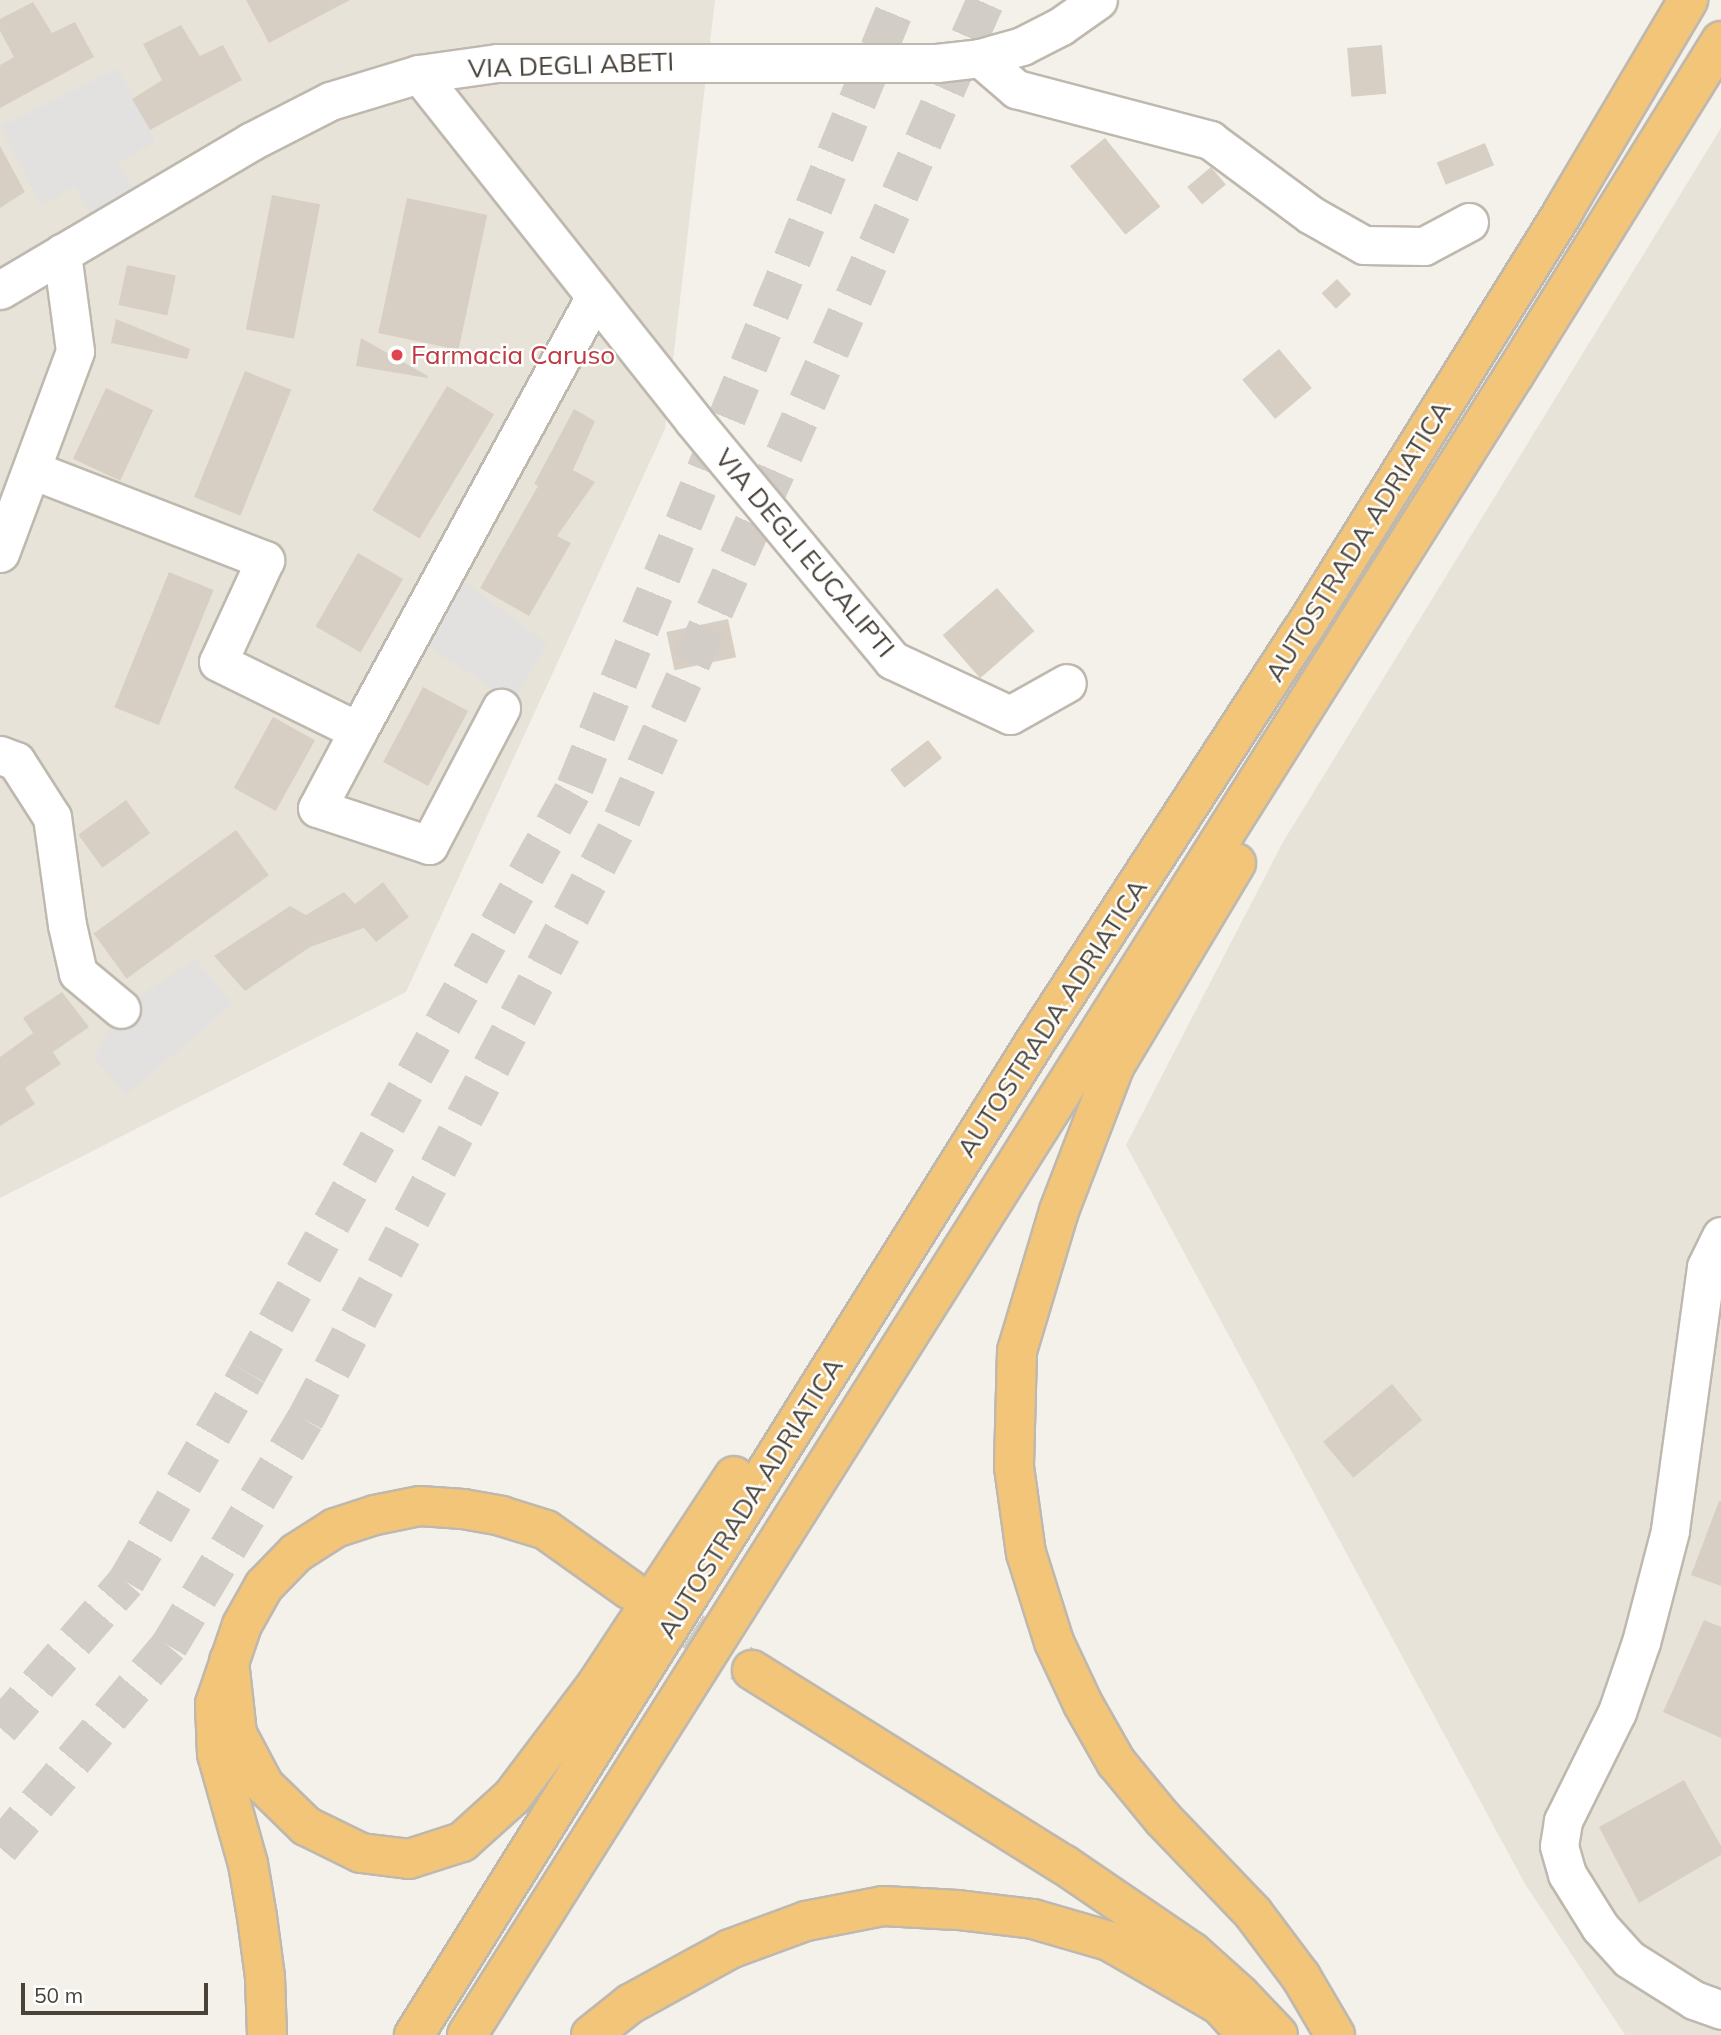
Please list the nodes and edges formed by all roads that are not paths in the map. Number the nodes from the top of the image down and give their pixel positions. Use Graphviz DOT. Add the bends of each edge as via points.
graph roads {
  1 [pos="1098,0"];
  2 [pos="1688,0"];
  3 [pos="1721,41"];
  4 [pos="980,58"];
  5 [pos="419,74"];
  6 [pos="1469,222"];
  7 [pos="62,253"];
  8 [pos="0,290"];
  9 [pos="595,296"];
  10 [pos="1514,375"];
  11 [pos="32,470"];
  12 [pos="0,553"];
  13 [pos="1067,683"];
  14 [pos="501,708"];
  15 [pos="358,731"];
  16 [pos="0,755"];
  17 [pos="121,1009"];
  18 [pos="1032,1045"];
  19 [pos="1721,1236"];
  20 [pos="630,1590"];
  21 [pos="229,1661"];
  22 [pos="752,1670"];
  23 [pos="1721,2010"];
  24 [pos="267,2035"];
  25 [pos="414,2035"];
  26 [pos="467,2035"];
  27 [pos="591,2035"];
  28 [pos="1247,2035"];
  29 [pos="1278,2035"];
  30 [pos="1335,2035"];
  1 -- 4 [label="street, VIA DEGLI ABETI" via="1021,46"];
  2 -- 18 [label="highway, AUTOSTRADA ADRIATICA" via="1564,210 1303,630"];
  3 -- 10 [label="highway, AUTOSTRADA ADRIATICA"];
  4 -- 5 [label="street, VIA DEGLI ABETI" via="937,63 496,63"];
  4 -- 6 [label="street" via="1016,89 1210,140 1311,215 1364,245 1424,246"];
  5 -- 7 [label="street, VIA DEGLI ABETI" via="330,101 296,118"];
  5 -- 9 [label="street, VIA DEGLI EUCALIPTI"];
  7 -- 8 [label="street, VIA DEGLI ABETI"];
  7 -- 11 [label="street" via="75,351"];
  9 -- 13 [label="street, VIA DEGLI EUCALIPTI" via="892,660 1010,715"];
  9 -- 15 [label="street"];
  10 -- 26 [label="highway, AUTOSTRADA ADRIATICA"];
  10 -- 30 [label="highway" via="1383,618 1115,1065 1059,1211 1017,1351 1014,1467 1027,1553 1054,1642 1115,1762 1253,1913 1301,1977"];
  11 -- 12 [label="street"];
  11 -- 15 [label="street" via="265,560 218,662"];
  14 -- 15 [label="street" via="429,845 317,808"];
  16 -- 17 [label="street" via="16,761 52,817 78,973"];
  18 -- 21 [label="highway" via="847,1303 597,1684 512,1797 462,1842 409,1859 361,1853 306,1826 264,1786 237,1734"];
  18 -- 25 [label="highway, AUTOSTRADA ADRIATICA"];
  19 -- 23 [label="street" via="1706,1268 1670,1531 1641,1642 1617,1712 1563,1821 1559,1846 1567,1874 1600,1927 1629,1959 1694,2000"];
  20 -- 21 [label="highway" via="546,1530 488,1513 420,1506 335,1528 296,1553 264,1586"];
  21 -- 24 [label="highway" via="215,1704 217,1754 248,1864 265,1977"];
  22 -- 29 [label="highway" via="1063,1864 1192,1952"];
  27 -- 28 [label="highway" via="629,2004 730,1949 807,1921 883,1906 1033,1919 1110,1941 1220,2005"];
}
